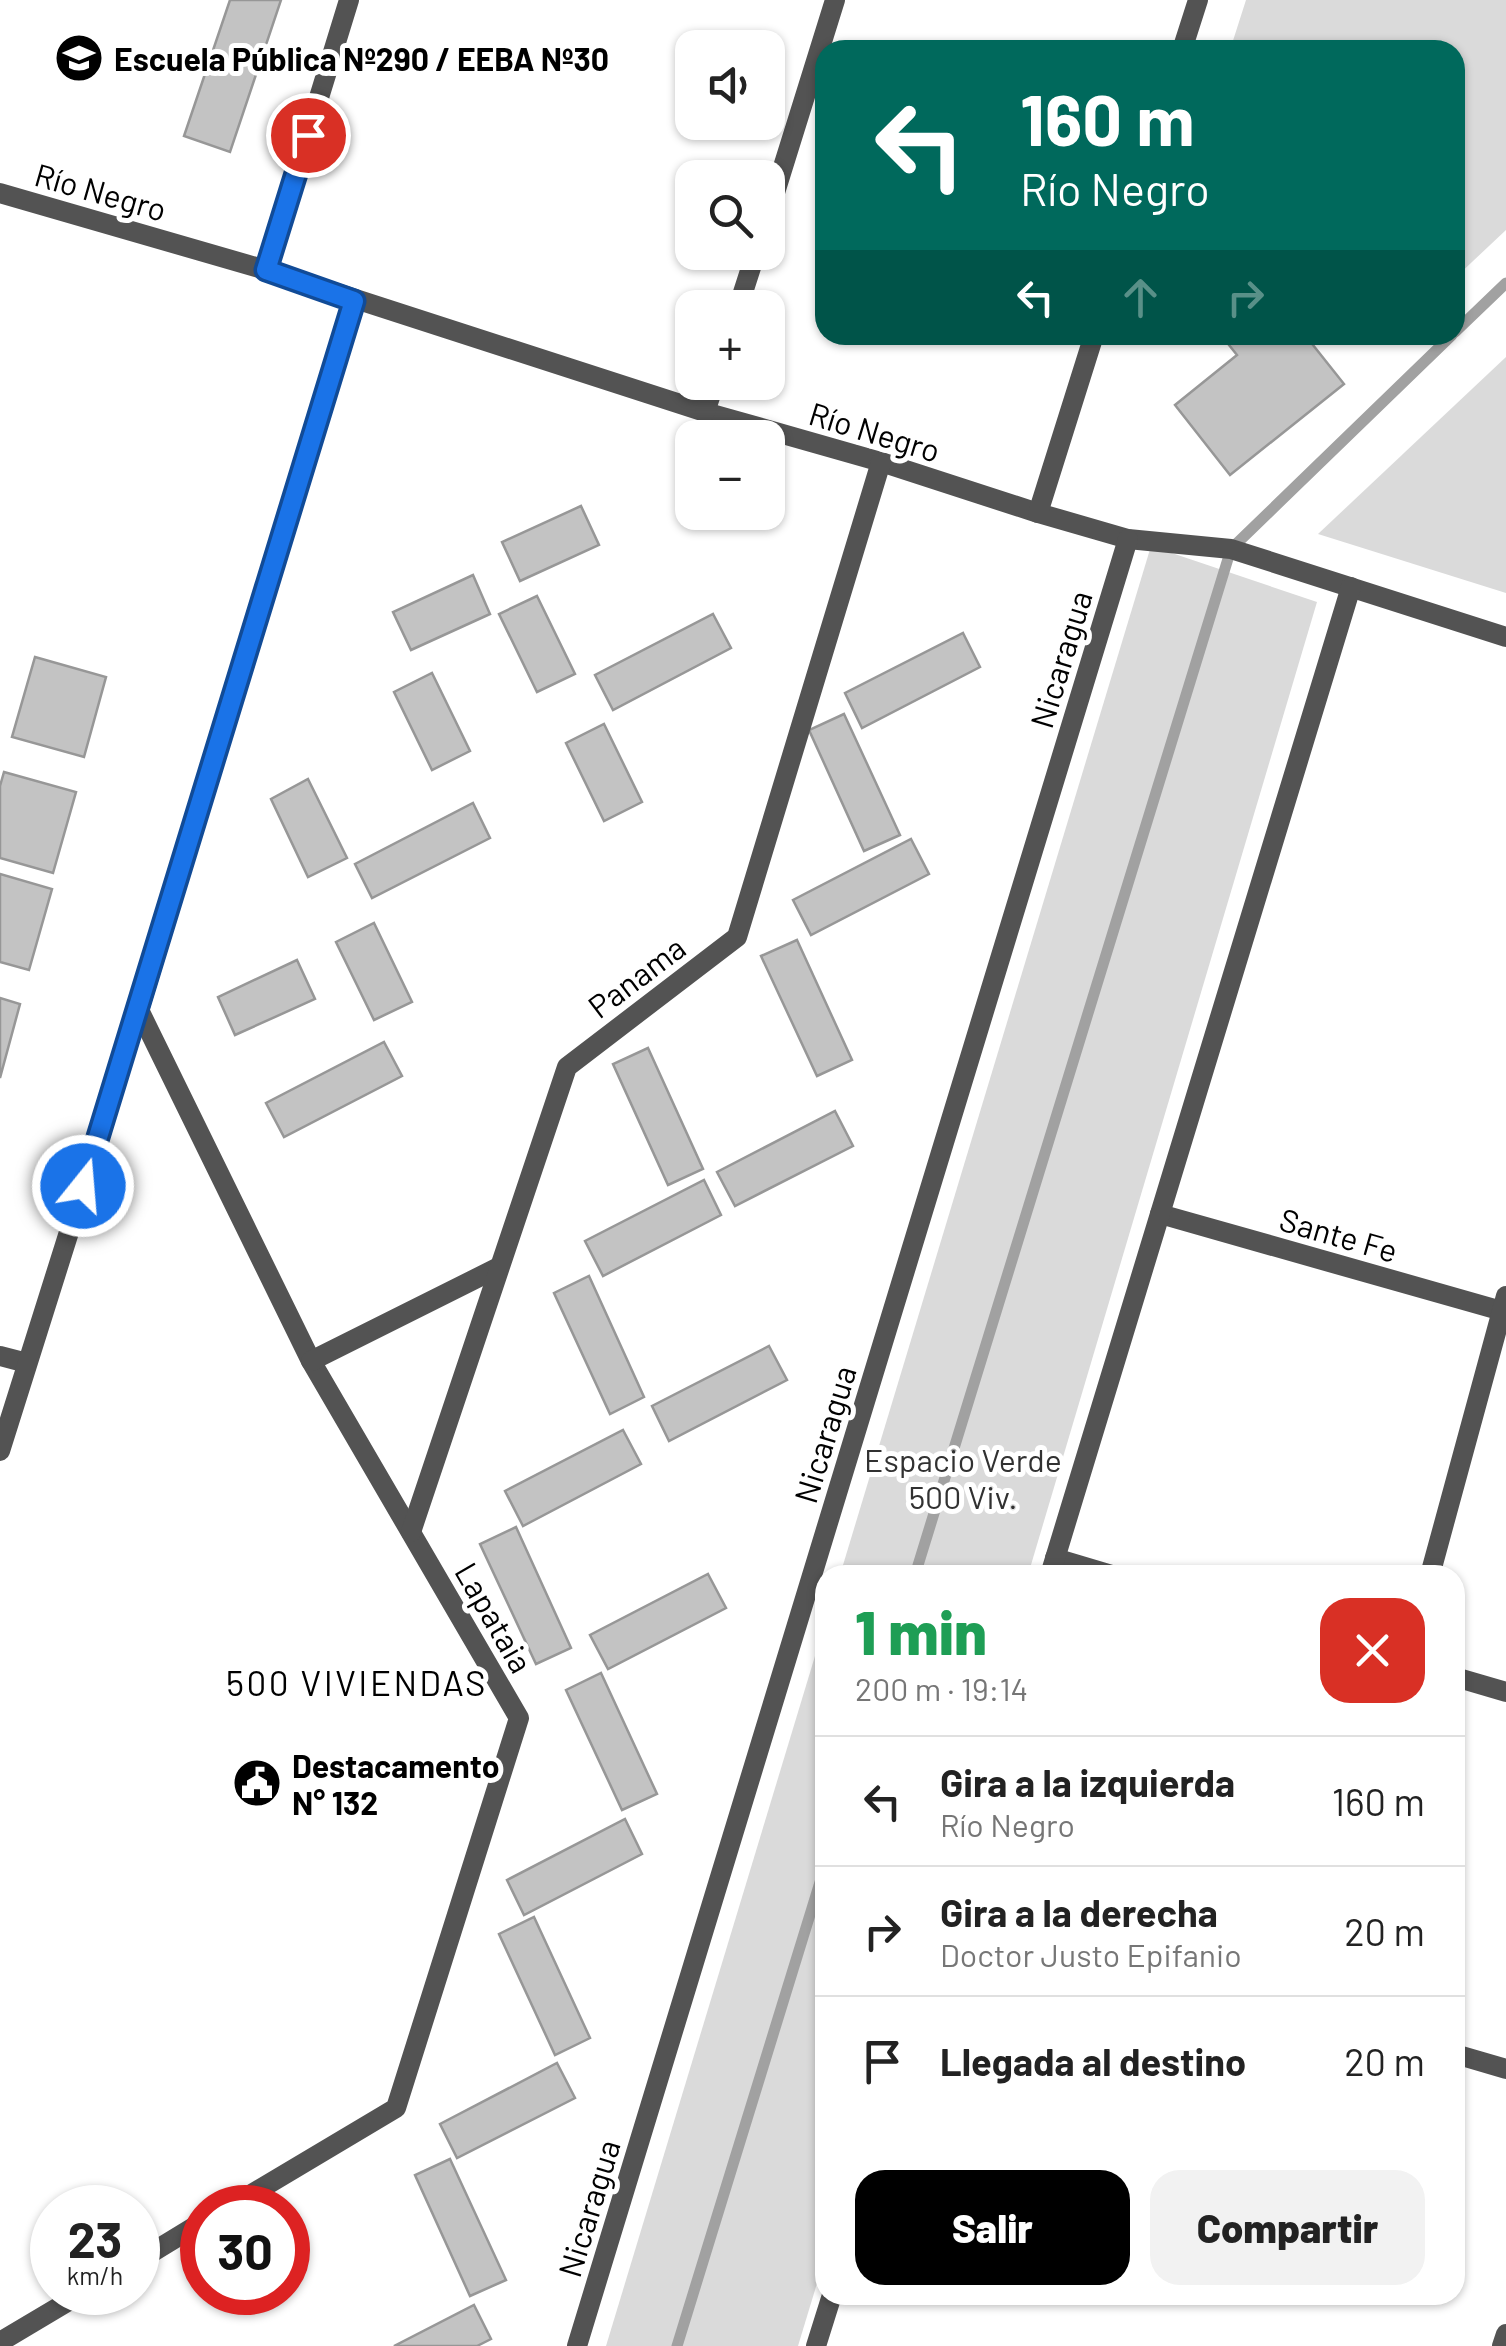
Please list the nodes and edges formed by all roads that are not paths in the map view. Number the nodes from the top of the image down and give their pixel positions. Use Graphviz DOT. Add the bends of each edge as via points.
graph roads {
  1 [pos="349,0"];
  2 [pos="835,0"];
  3 [pos="1198,0"];
  4 [pos="823,40"];
  5 [pos="1185,40"];
  6 [pos="815,64"];
  7 [pos="785,160"];
  8 [pos="0,194"];
  9 [pos="266,270"];
  10 [pos="354,301"];
  11 [pos="1091,345"];
  12 [pos="709,400"];
  13 [pos="705,412"];
  14 [pos="881,462"];
  15 [pos="1038,514"];
  16 [pos="1128,539"];
  17 [pos="1351,588"];
  18 [pos="1506,637"];
  19 [pos="139,1010"];
  20 [pos="1160,1214"];
  21 [pos="498,1268"];
  22 [pos="1504,1303"];
  23 [pos="0,1356"];
  24 [pos="311,1360"];
  25 [pos="27,1364"];
  26 [pos="0,1451"];
  27 [pos="411,1532"];
  28 [pos="816,1565"];
  29 [pos="1053,1565"];
  30 [pos="1433,1565"];
  31 [pos="815,1567"];
  32 [pos="1465,1680"];
  33 [pos="1506,1692"];
  34 [pos="1465,2057"];
  35 [pos="1506,2069"];
  36 [pos="267,2185"];
  37 [pos="829,2305"];
  38 [pos="45,2315"];
  39 [pos="1506,2334"];
  40 [pos="0,2342"];
  41 [pos="578,2346"];
  42 [pos="816,2346"];
  43 [pos="1502,2346"];
  1 -- 9 [label="street"];
  2 -- 4 [label="street"];
  3 -- 5 [label="street"];
  6 -- 7 [label="street"];
  8 -- 9 [label="street, Río Negro"];
  9 -- 10 [label="street, Río Negro"];
  10 -- 13 [label="street, Río Negro"];
  10 -- 19 [label="street"];
  11 -- 15 [label="street"];
  12 -- 13 [label="street"];
  13 -- 14 [label="street, Río Negro"];
  14 -- 15 [label="street, Río Negro"];
  14 -- 21 [label="street, Panama" via="737,938 567,1067"];
  15 -- 16 [label="street, Río Negro"];
  16 -- 17 [label="street, Río Negro" via="1231,549"];
  16 -- 28 [label="street, Nicaragua"];
  17 -- 18 [label="street, Río Negro"];
  17 -- 20 [label="street"];
  19 -- 24 [label="street, Lapataia"];
  19 -- 25 [label="street"];
  20 -- 22 [label="street, Sante Fe"];
  20 -- 29 [label="street"];
  21 -- 24 [label="street"];
  21 -- 27 [label="street, Panama"];
  22 -- 30 [label="street"];
  23 -- 25 [label="street"];
  24 -- 27 [label="street, Lapataia"];
  25 -- 26 [label="street"];
  27 -- 36 [label="street, Lapataia" via="519,1718 396,2108"];
  31 -- 41 [label="street, Nicaragua"];
  32 -- 33 [label="street"];
  34 -- 35 [label="street"];
  37 -- 42 [label="street"];
  38 -- 40 [label="street"];
  39 -- 43 [label="street"];
}
